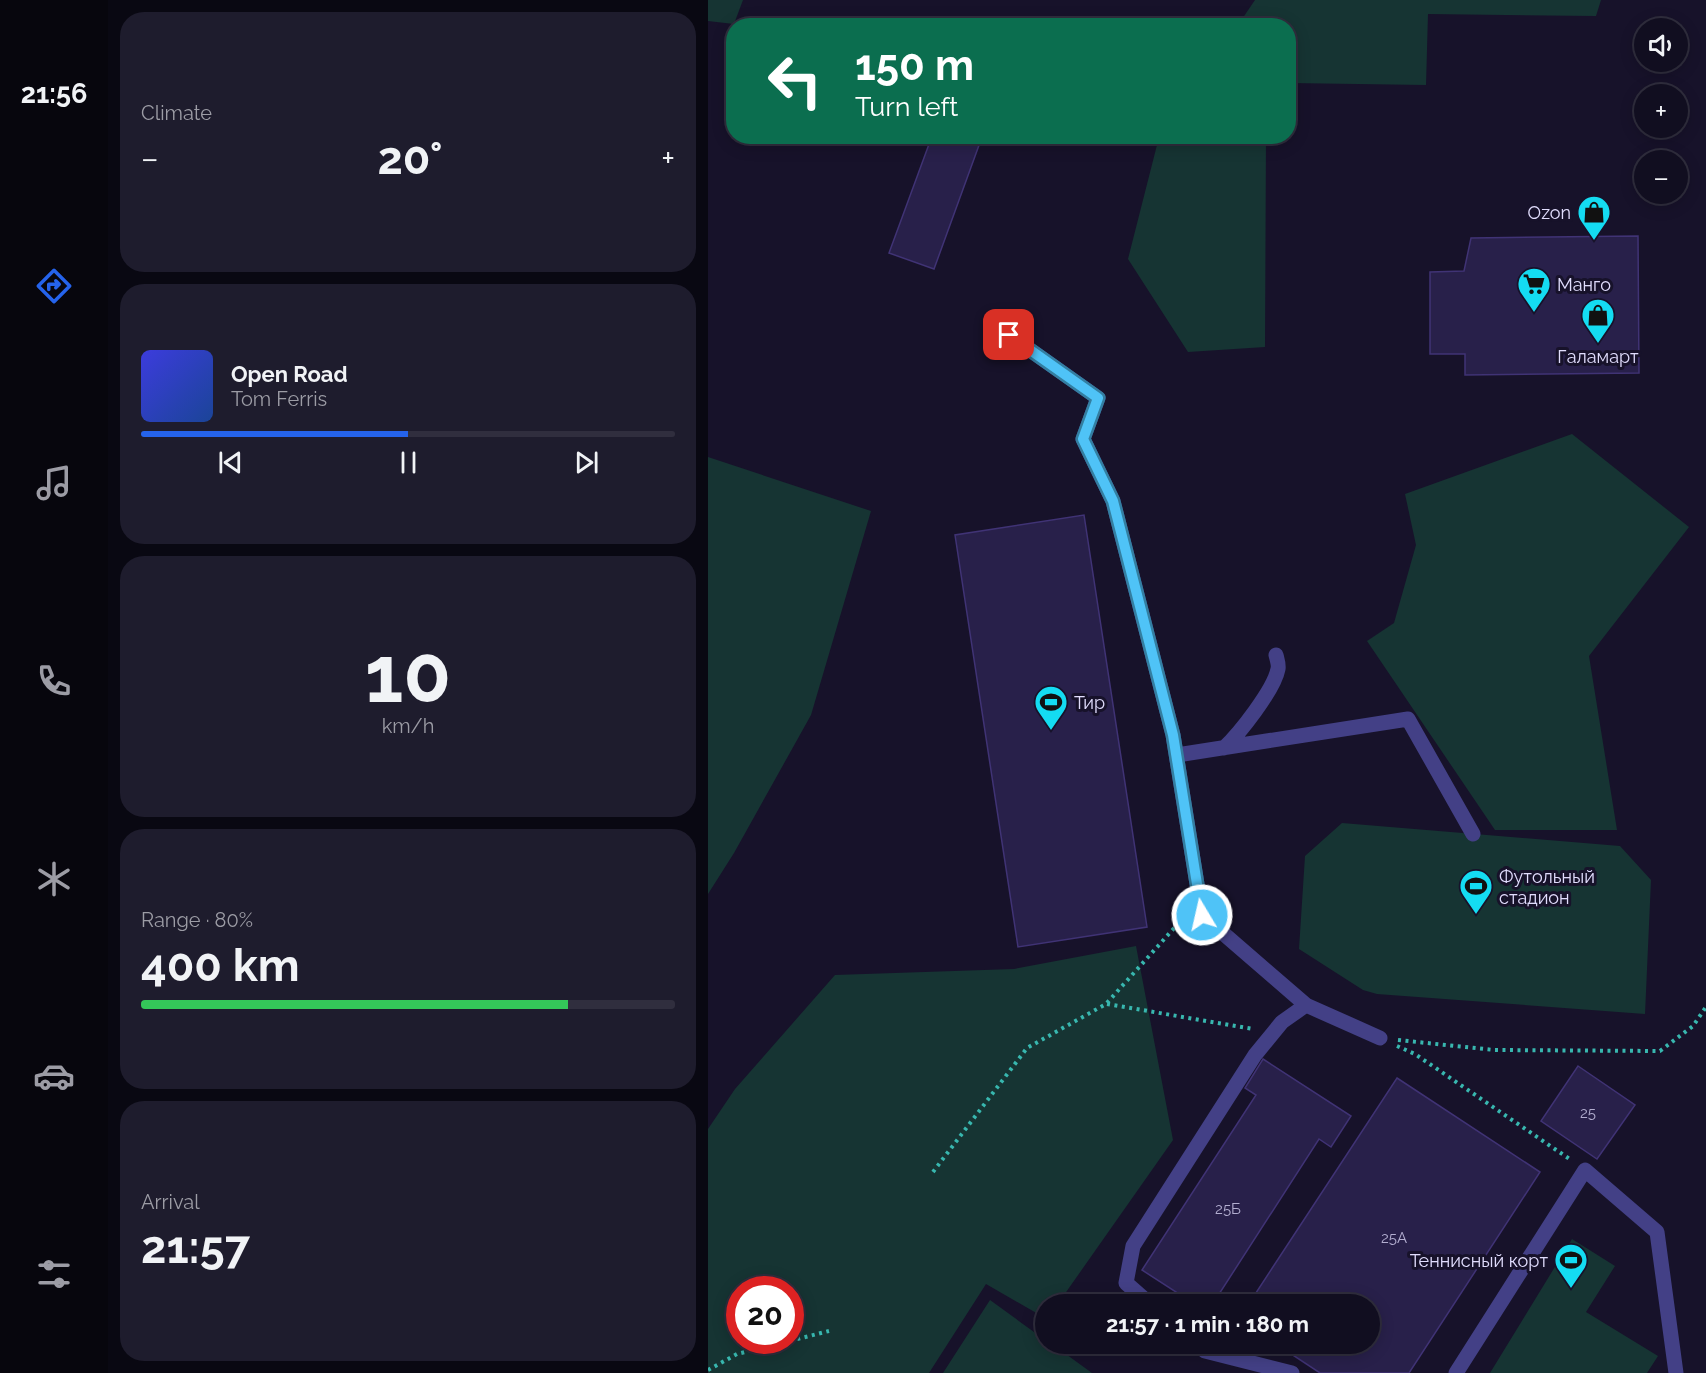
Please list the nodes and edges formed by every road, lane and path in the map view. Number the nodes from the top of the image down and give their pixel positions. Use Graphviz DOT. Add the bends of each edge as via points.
graph roads {
  1 [pos="1009,335"];
  2 [pos="1276,655"];
  3 [pos="1224,748"];
  4 [pos="1177,755"];
  5 [pos="1473,834"];
  6 [pos="1199,900"];
  7 [pos="1106,1004"];
  8 [pos="1306,1005"];
  9 [pos="1706,1007"];
  10 [pos="1273,1032"];
  11 [pos="1380,1038"];
  12 [pos="1585,1170"];
  13 [pos="933,1172"];
  14 [pos="1138,1294"];
  15 [pos="828,1331"];
  16 [pos="804,1337"];
  17 [pos="737,1354"];
  18 [pos="1217,1354"];
  19 [pos="708,1370"];
  20 [pos="1292,1373"];
  21 [pos="1456,1373"];
  22 [pos="1676,1373"];
  1 -- 4 [label="lane" via="1098,398 1083,439 1113,501"];
  2 -- 3 [label="lane" via="1278,669 1268,691"];
  3 -- 4 [label="lane"];
  3 -- 5 [label="lane" via="1408,719"];
  4 -- 6 [label="lane"];
  6 -- 7 [label="path"];
  6 -- 8 [label="lane" via="1202,915"];
  7 -- 10 [label="path"];
  7 -- 13 [label="path" via="1027,1048"];
  8 -- 10 [label="lane"];
  8 -- 11 [label="lane"];
  9 -- 11 [label="path" via="1693,1026 1660,1051 1494,1050"];
  10 -- 14 [label="lane" via="1133,1246 1126,1283"];
  11 -- 12 [label="path" via="1415,1054"];
  12 -- 21 [label="lane"];
  12 -- 22 [label="lane" via="1657,1232"];
  15 -- 16 [label="path"];
  17 -- 19 [label="path"];
  18 -- 20 [label="lane"];
}
